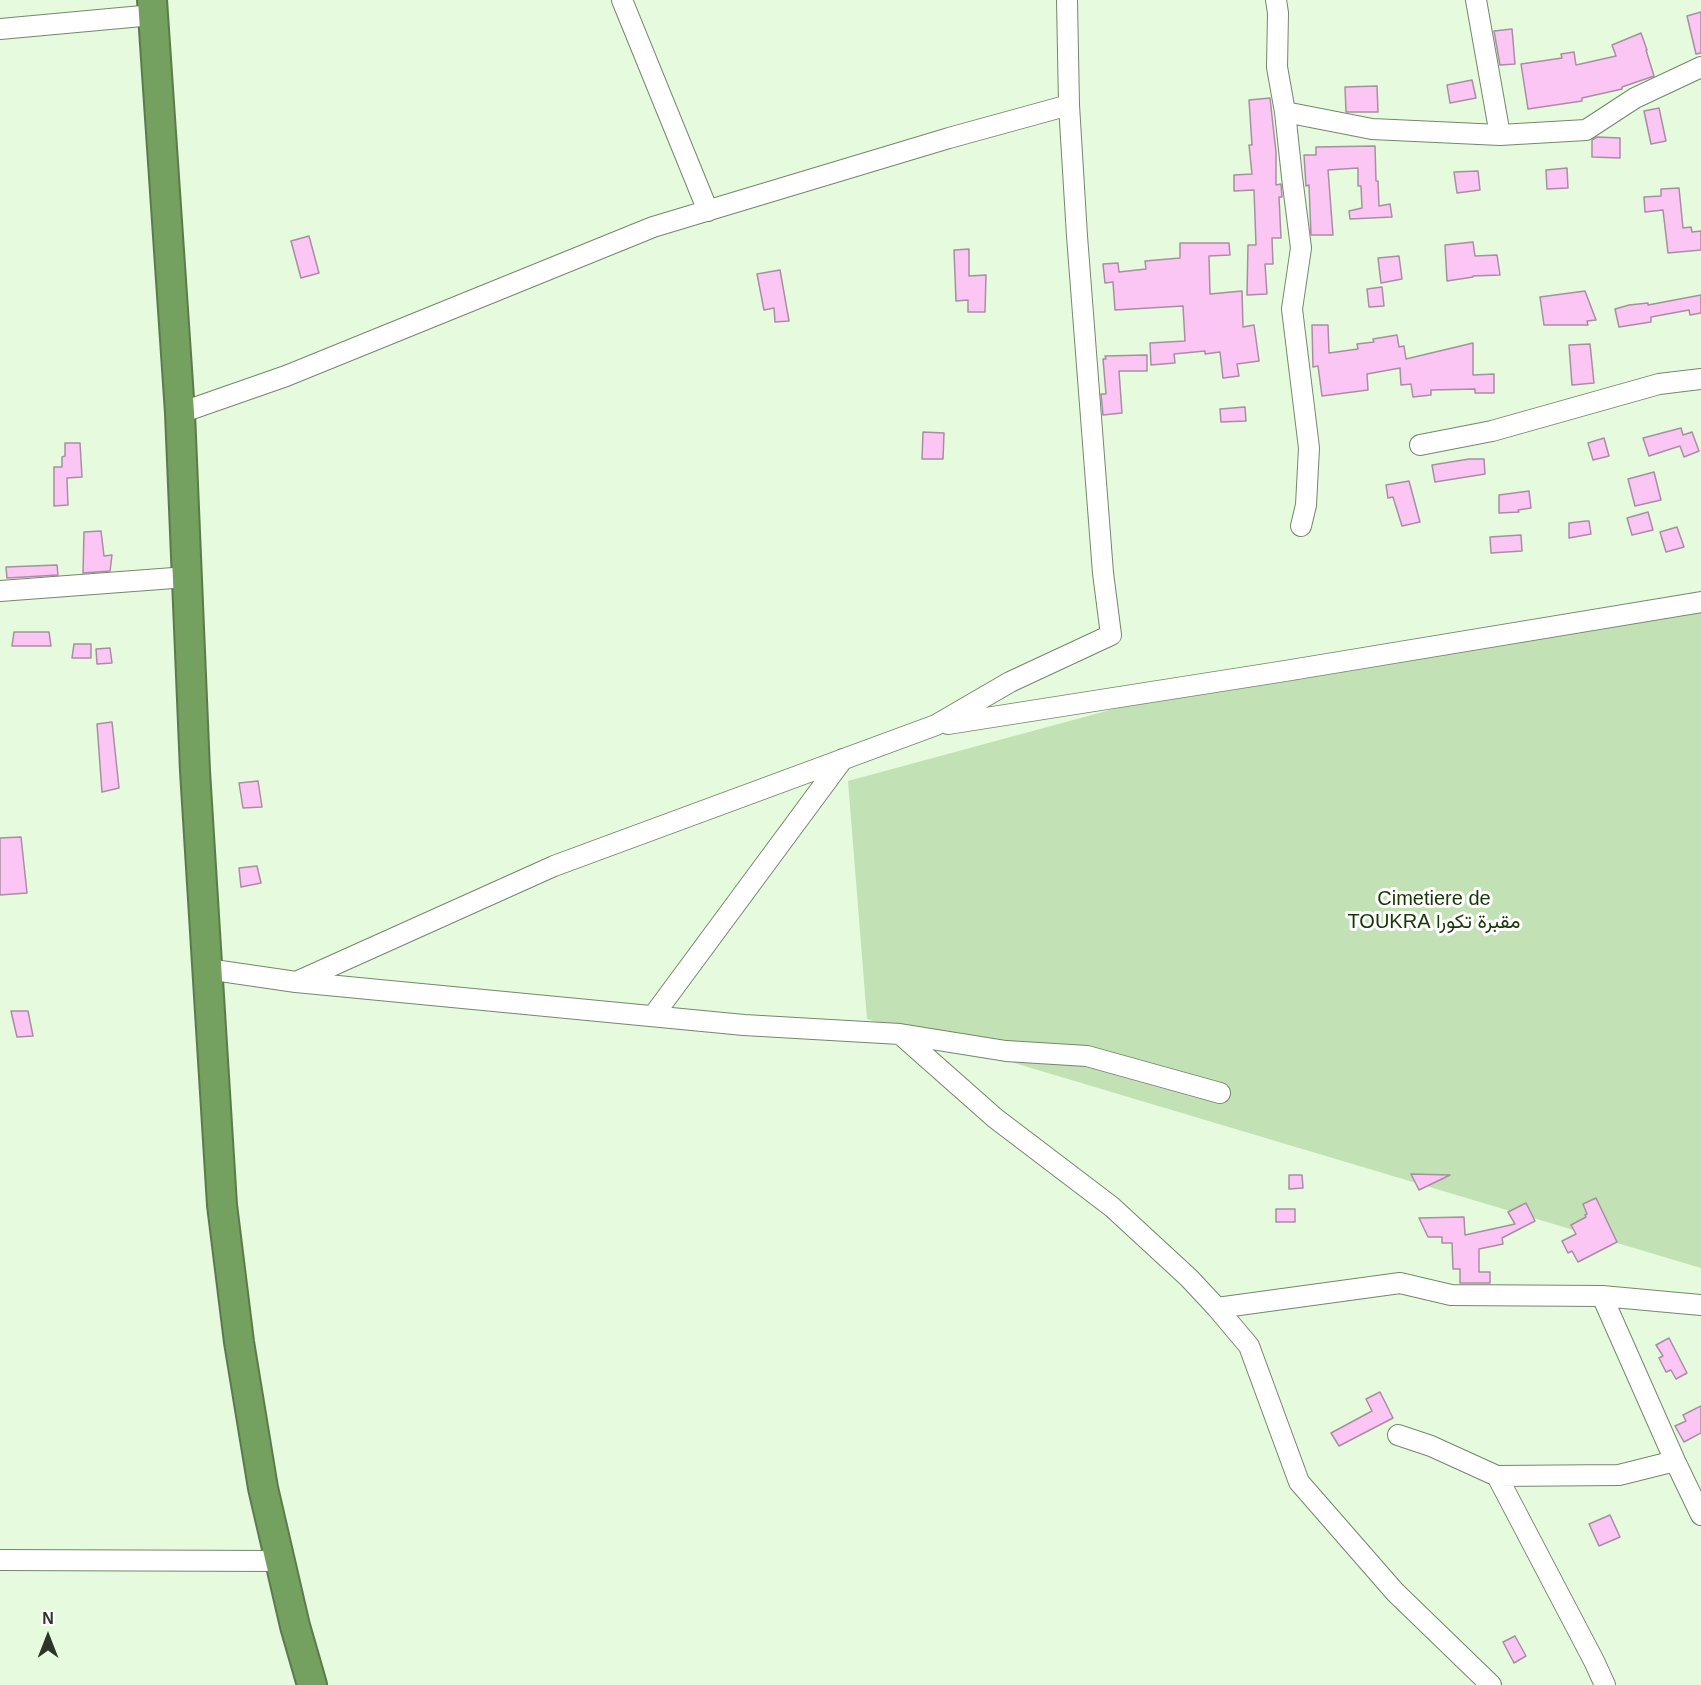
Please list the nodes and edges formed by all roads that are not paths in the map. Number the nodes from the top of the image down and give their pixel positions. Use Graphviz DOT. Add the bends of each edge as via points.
graph roads {
  1 [pos="622,0"];
  2 [pos="1067,0"];
  3 [pos="1276,0"];
  4 [pos="1476,0"];
  5 [pos="152,8"];
  6 [pos="0,29"];
  7 [pos="1701,67"];
  8 [pos="1069,105"];
  9 [pos="1285,112"];
  10 [pos="1500,135"];
  11 [pos="708,211"];
  12 [pos="1701,379"];
  13 [pos="180,413"];
  14 [pos="1420,445"];
  15 [pos="1301,526"];
  16 [pos="187,577"];
  17 [pos="0,591"];
  18 [pos="1701,602"];
  19 [pos="936,725"];
  20 [pos="843,759"];
  21 [pos="207,969"];
  22 [pos="296,982"];
  23 [pos="653,1016"];
  24 [pos="900,1034"];
  25 [pos="1220,1093"];
  26 [pos="1602,1296"];
  27 [pos="1701,1305"];
  28 [pos="1217,1308"];
  29 [pos="1398,1435"];
  30 [pos="1675,1461"];
  31 [pos="1497,1476"];
  32 [pos="1701,1515"];
  33 [pos="0,1560"];
  34 [pos="279,1561"];
  35 [pos="312,1685"];
  36 [pos="1491,1685"];
  37 [pos="1605,1685"];
  1 -- 11 [label="street"];
  2 -- 8 [label="street"];
  3 -- 9 [label="street" via="1277,67"];
  4 -- 10 [label="street"];
  5 -- 6 [label="street"];
  5 -- 13 [label="highway"];
  7 -- 10 [label="street" via="1635,98 1586,130"];
  8 -- 11 [label="street"];
  8 -- 19 [label="street" via="1103,573 1111,635 1010,682"];
  9 -- 10 [label="street" via="1372,129"];
  9 -- 15 [label="street" via="1301,248 1292,309 1309,448"];
  11 -- 13 [label="street" via="653,227 286,376"];
  12 -- 14 [label="street" via="1659,384 1492,431"];
  13 -- 16 [label="highway"];
  16 -- 17 [label="street"];
  16 -- 21 [label="highway"];
  18 -- 19 [label="street"];
  19 -- 20 [label="street"];
  20 -- 22 [label="street" via="554,866"];
  20 -- 23 [label="street"];
  21 -- 22 [label="street"];
  21 -- 34 [label="highway" via="222,1205 239,1342"];
  22 -- 23 [label="street"];
  23 -- 24 [label="street"];
  24 -- 25 [label="street" via="1006,1051 1087,1056"];
  24 -- 28 [label="street" via="995,1118 1113,1207"];
  26 -- 27 [label="street"];
  26 -- 28 [label="street" via="1451,1295 1400,1283"];
  26 -- 30 [label="street"];
  28 -- 36 [label="street" via="1249,1346 1299,1482 1395,1592"];
  29 -- 31 [label="street"];
  30 -- 31 [label="street" via="1619,1475"];
  30 -- 32 [label="street"];
  31 -- 37 [label="street"];
  33 -- 34 [label="street"];
  34 -- 35 [label="highway"];
}
